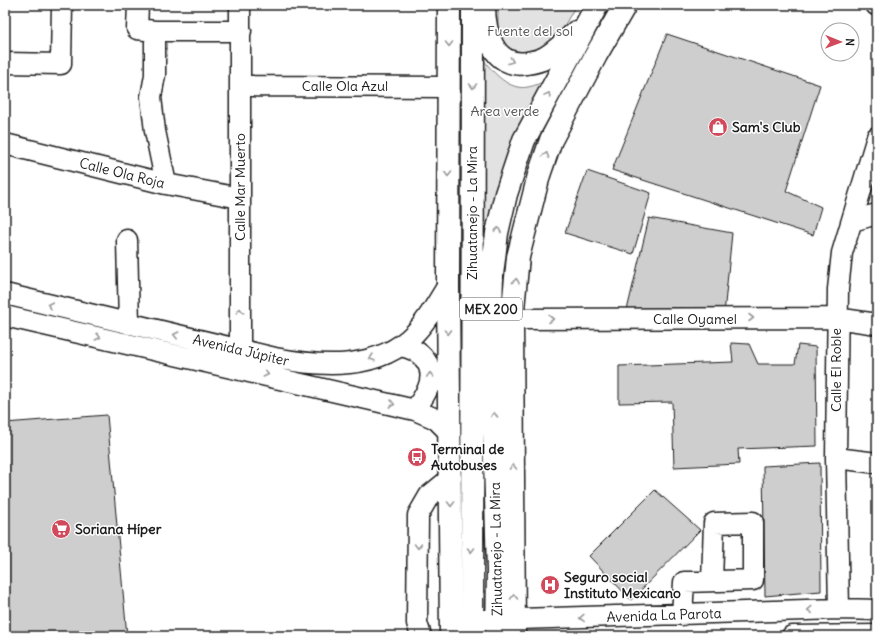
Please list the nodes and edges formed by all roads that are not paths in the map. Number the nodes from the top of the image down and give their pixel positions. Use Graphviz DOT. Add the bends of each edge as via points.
graph roads {
  1 [pos="62,5"];
  2 [pos="138,5"];
  3 [pos="240,5"];
  4 [pos="449,5"];
  5 [pos="473,5"];
  6 [pos="484,5"];
  7 [pos="625,5"];
  8 [pos="592,13"];
  9 [pos="146,30"];
  10 [pos="241,31"];
  11 [pos="5,64"];
  12 [pos="241,86"];
  13 [pos="449,87"];
  14 [pos="877,137"];
  15 [pos="5,144"];
  16 [pos="166,184"];
  17 [pos="240,198"];
  18 [pos="877,214"];
  19 [pos="852,221"];
  20 [pos="127,240"];
  21 [pos="448,285"];
  22 [pos="5,294"];
  23 [pos="5,316"];
  24 [pos="836,318"];
  25 [pos="512,319"];
  26 [pos="129,324"];
  27 [pos="877,324"];
  28 [pos="400,346"];
  29 [pos="240,359"];
  30 [pos="415,410"];
  31 [pos="449,432"];
  32 [pos="836,458"];
  33 [pos="877,463"];
  34 [pos="451,478"];
  35 [pos="712,581"];
  36 [pos="839,609"];
  37 [pos="877,610"];
  38 [pos="682,615"];
  39 [pos="462,628"];
  40 [pos="506,628"];
  41 [pos="877,635"];
  42 [pos="420,636"];
  43 [pos="792,636"];
  1 -- 11 [label="street" via="60,64"];
  2 -- 9 [label="street"];
  3 -- 10 [label="street, Calle Mar Muerto"];
  4 -- 13 [label="main road, one-way"];
  5 -- 39 [label="main road, Zihuatanejo - La Mira / MEX 200, one-way"];
  6 -- 8 [label="main road, one-way" via="484,19 495,51 502,58 520,64 543,59 556,51"];
  25 -- 7 [label="main road, one-way" via="518,256 551,140"];
  40 -- 8 [label="main road, Zihuatanejo - La Mira / MEX 200, one-way" via="498,572 491,307 497,234 506,194 524,140"];
  9 -- 10 [label="street"];
  9 -- 16 [label="street" via="155,75 151,97 155,131"];
  10 -- 12 [label="street, Calle Mar Muerto"];
  12 -- 13 [label="street, Calle Ola Azul"];
  12 -- 17 [label="street, Calle Mar Muerto"];
  13 -- 21 [label="main road, one-way"];
  14 -- 19 [label="street, Calle El Roble"];
  15 -- 16 [label="street, Calle Ola Roja"];
  16 -- 17 [label="street, Calle Ola Roja"];
  29 -- 17 [label="street, Calle Mar Muerto, one-way"];
  18 -- 19 [label="street"];
  19 -- 24 [label="street, Calle El Roble" via="842,253"];
  20 -- 26 [label="street"];
  21 -- 28 [label="street, Avenida Júpiter" via="427,320"];
  21 -- 31 [label="main road, one-way"];
  26 -- 22 [label="street, Avenida Júpiter, one-way"];
  23 -- 29 [label="street, Avenida Júpiter, one-way"];
  25 -- 24 [label="street, Calle Oyamel, one-way"];
  24 -- 27 [label="street, Calle Oyamel"];
  24 -- 32 [label="street, Calle El Roble"];
  40 -- 25 [label="main road, one-way"];
  29 -- 26 [label="street, Avenida Júpiter, one-way"];
  28 -- 29 [label="street, Avenida Júpiter, one-way" via="374,359 339,365"];
  30 -- 28 [label="street, one-way" via="428,389 431,377 428,364 422,354 410,347"];
  29 -- 30 [label="street, Avenida Júpiter, one-way"];
  30 -- 31 [label="street, Avenida Júpiter" via="436,418"];
  31 -- 34 [label="main road"];
  32 -- 33 [label="street"];
  32 -- 36 [label="street, Calle El Roble"];
  34 -- 39 [label="main road, one-way"];
  34 -- 42 [label="street, one-way" via="429,496 418,514 417,623"];
  35 -- 38 [label="street" via="684,582"];
  36 -- 37 [label="street, Avenida La Parota"];
  36 -- 38 [label="street, Avenida La Parota, one-way"];
  38 -- 40 [label="street, Avenida La Parota, one-way"];
  39 -- 40 [label="street, Avenida La Parota"];
  41 -- 43 [label="street"];
}
